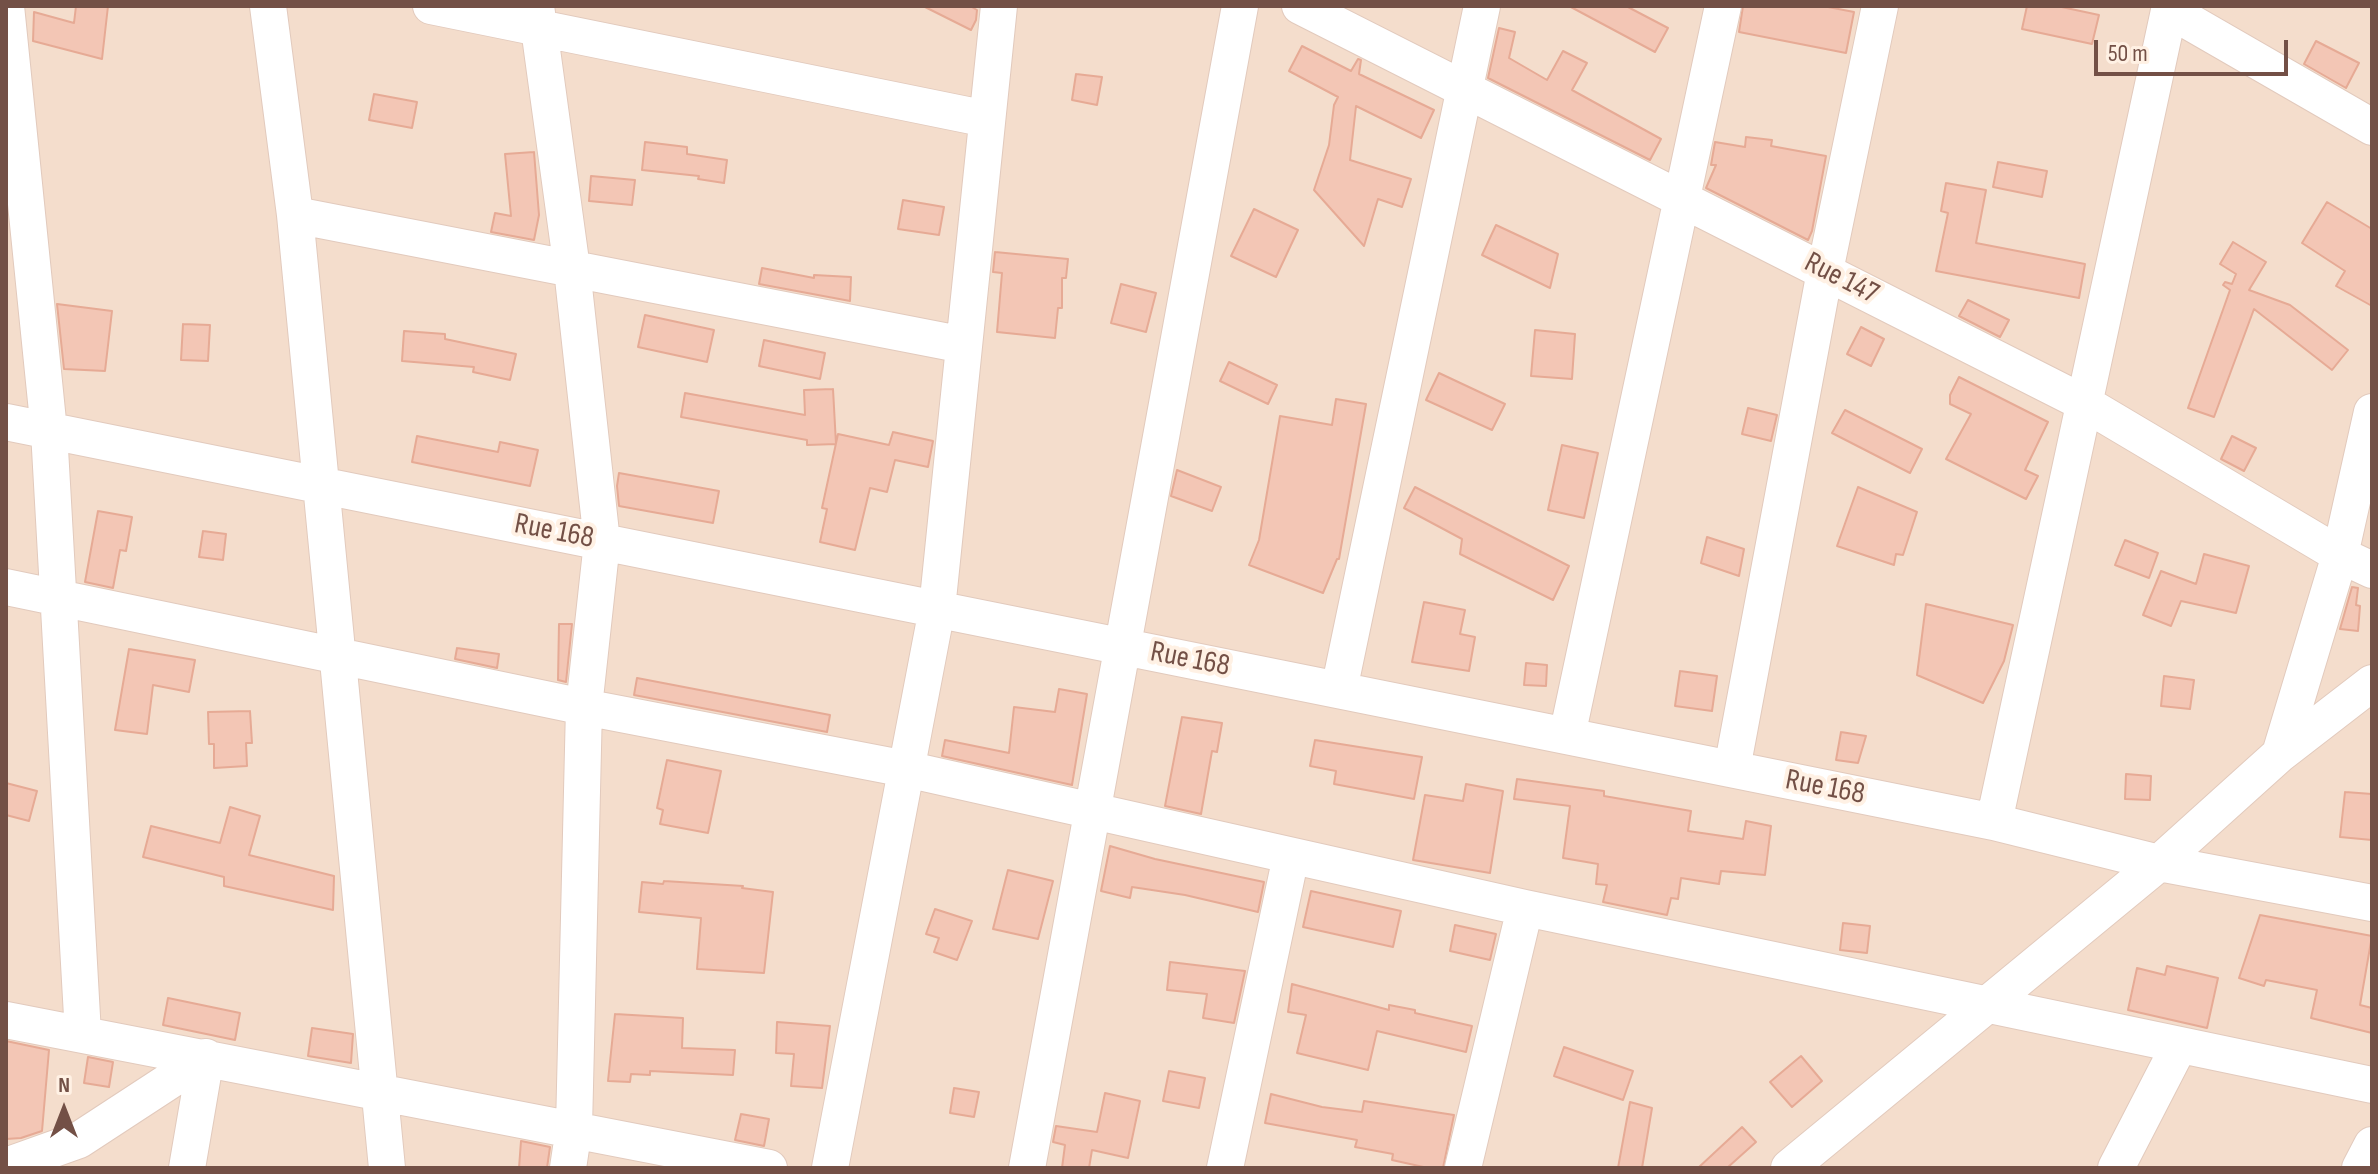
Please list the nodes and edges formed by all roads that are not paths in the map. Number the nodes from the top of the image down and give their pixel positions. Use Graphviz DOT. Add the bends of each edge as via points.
graph roads {
  1 [pos="6,6"];
  2 [pos="268,6"];
  3 [pos="431,6"];
  4 [pos="999,6"];
  5 [pos="1240,6"];
  6 [pos="1300,6"];
  7 [pos="1482,6"];
  8 [pos="1723,6"];
  9 [pos="1880,6"];
  10 [pos="2169,8"];
  11 [pos="537,16"];
  12 [pos="1465,89"];
  13 [pos="987,119"];
  14 [pos="2372,127"];
  15 [pos="1680,198"];
  16 [pos="295,215"];
  17 [pos="572,269"];
  18 [pos="1825,271"];
  19 [pos="964,345"];
  20 [pos="2084,403"];
  21 [pos="2372,412"];
  22 [pos="6,422"];
  23 [pos="49,431"];
  24 [pos="322,486"];
  25 [pos="602,542"];
  26 [pos="2340,555"];
  27 [pos="2372,570"];
  28 [pos="6,587"];
  29 [pos="59,598"];
  30 [pos="937,609"];
  31 [pos="1123,646"];
  32 [pos="338,657"];
  33 [pos="2372,683"];
  34 [pos="1339,690"];
  35 [pos="584,707"];
  36 [pos="1567,736"];
  37 [pos="2280,754"];
  38 [pos="906,769"];
  39 [pos="1732,769"];
  40 [pos="1093,811"];
  41 [pos="1994,822"];
  42 [pos="1291,856"];
  43 [pos="2159,863"];
  44 [pos="2372,903"];
  45 [pos="1525,908"];
  46 [pos="1986,1005"];
  47 [pos="6,1020"];
  48 [pos="83,1034"];
  49 [pos="2179,1046"];
  50 [pos="206,1057"];
  51 [pos="2372,1085"];
  52 [pos="379,1092"];
  53 [pos="574,1128"];
  54 [pos="2372,1145"];
  55 [pos="6,1166"];
  56 [pos="187,1168"];
  57 [pos="387,1168"];
  58 [pos="568,1168"];
  59 [pos="769,1168"];
  60 [pos="830,1168"];
  61 [pos="1027,1168"];
  62 [pos="1225,1168"];
  63 [pos="1463,1168"];
  64 [pos="1789,1168"];
  65 [pos="2116,1168"];
  66 [pos="2360,1168"];
  1 -- 23 [label="street"];
  2 -- 16 [label="street"];
  3 -- 11 [label="street"];
  4 -- 13 [label="street"];
  5 -- 31 [label="street"];
  6 -- 12 [label="street, Rue 147"];
  7 -- 12 [label="street"];
  8 -- 15 [label="street"];
  9 -- 18 [label="street"];
  10 -- 14 [label="street"];
  10 -- 20 [label="street"];
  11 -- 13 [label="street"];
  11 -- 17 [label="street"];
  12 -- 15 [label="street, Rue 147"];
  12 -- 34 [label="street"];
  13 -- 19 [label="street"];
  15 -- 18 [label="street, Rue 147"];
  15 -- 36 [label="street"];
  16 -- 17 [label="street"];
  16 -- 24 [label="street"];
  17 -- 19 [label="street"];
  17 -- 25 [label="street"];
  18 -- 20 [label="street, Rue 147"];
  18 -- 39 [label="street"];
  19 -- 30 [label="street"];
  20 -- 26 [label="street, Rue 147"];
  20 -- 41 [label="street"];
  21 -- 26 [label="street"];
  22 -- 23 [label="street, Rue 168"];
  23 -- 24 [label="street, Rue 168"];
  23 -- 29 [label="street"];
  24 -- 25 [label="street, Rue 168"];
  24 -- 32 [label="street"];
  25 -- 30 [label="street, Rue 168"];
  25 -- 35 [label="street"];
  26 -- 27 [label="street, Rue 147"];
  26 -- 37 [label="street"];
  28 -- 29 [label="street"];
  29 -- 32 [label="street"];
  29 -- 48 [label="street"];
  30 -- 31 [label="street, Rue 168"];
  30 -- 38 [label="street"];
  31 -- 34 [label="street, Rue 168"];
  31 -- 40 [label="street"];
  32 -- 35 [label="street"];
  32 -- 52 [label="street"];
  33 -- 37 [label="street"];
  34 -- 36 [label="street, Rue 168"];
  35 -- 38 [label="street"];
  35 -- 53 [label="street"];
  36 -- 39 [label="street, Rue 168"];
  37 -- 43 [label="street"];
  38 -- 40 [label="street"];
  38 -- 60 [label="street"];
  39 -- 41 [label="street, Rue 168"];
  40 -- 42 [label="street"];
  40 -- 61 [label="street"];
  41 -- 43 [label="street, Rue 168"];
  42 -- 45 [label="street"];
  42 -- 62 [label="street"];
  43 -- 44 [label="street, Rue 168"];
  43 -- 46 [label="street"];
  45 -- 46 [label="street"];
  45 -- 63 [label="street"];
  46 -- 49 [label="street"];
  46 -- 64 [label="street"];
  47 -- 48 [label="street"];
  48 -- 50 [label="street"];
  49 -- 51 [label="street"];
  49 -- 65 [label="street"];
  50 -- 52 [label="street"];
  50 -- 55 [label="street" via="79,1140"];
  50 -- 56 [label="street"];
  52 -- 53 [label="street"];
  52 -- 57 [label="street"];
  53 -- 58 [label="street"];
  53 -- 59 [label="street"];
  54 -- 66 [label="street"];
}
